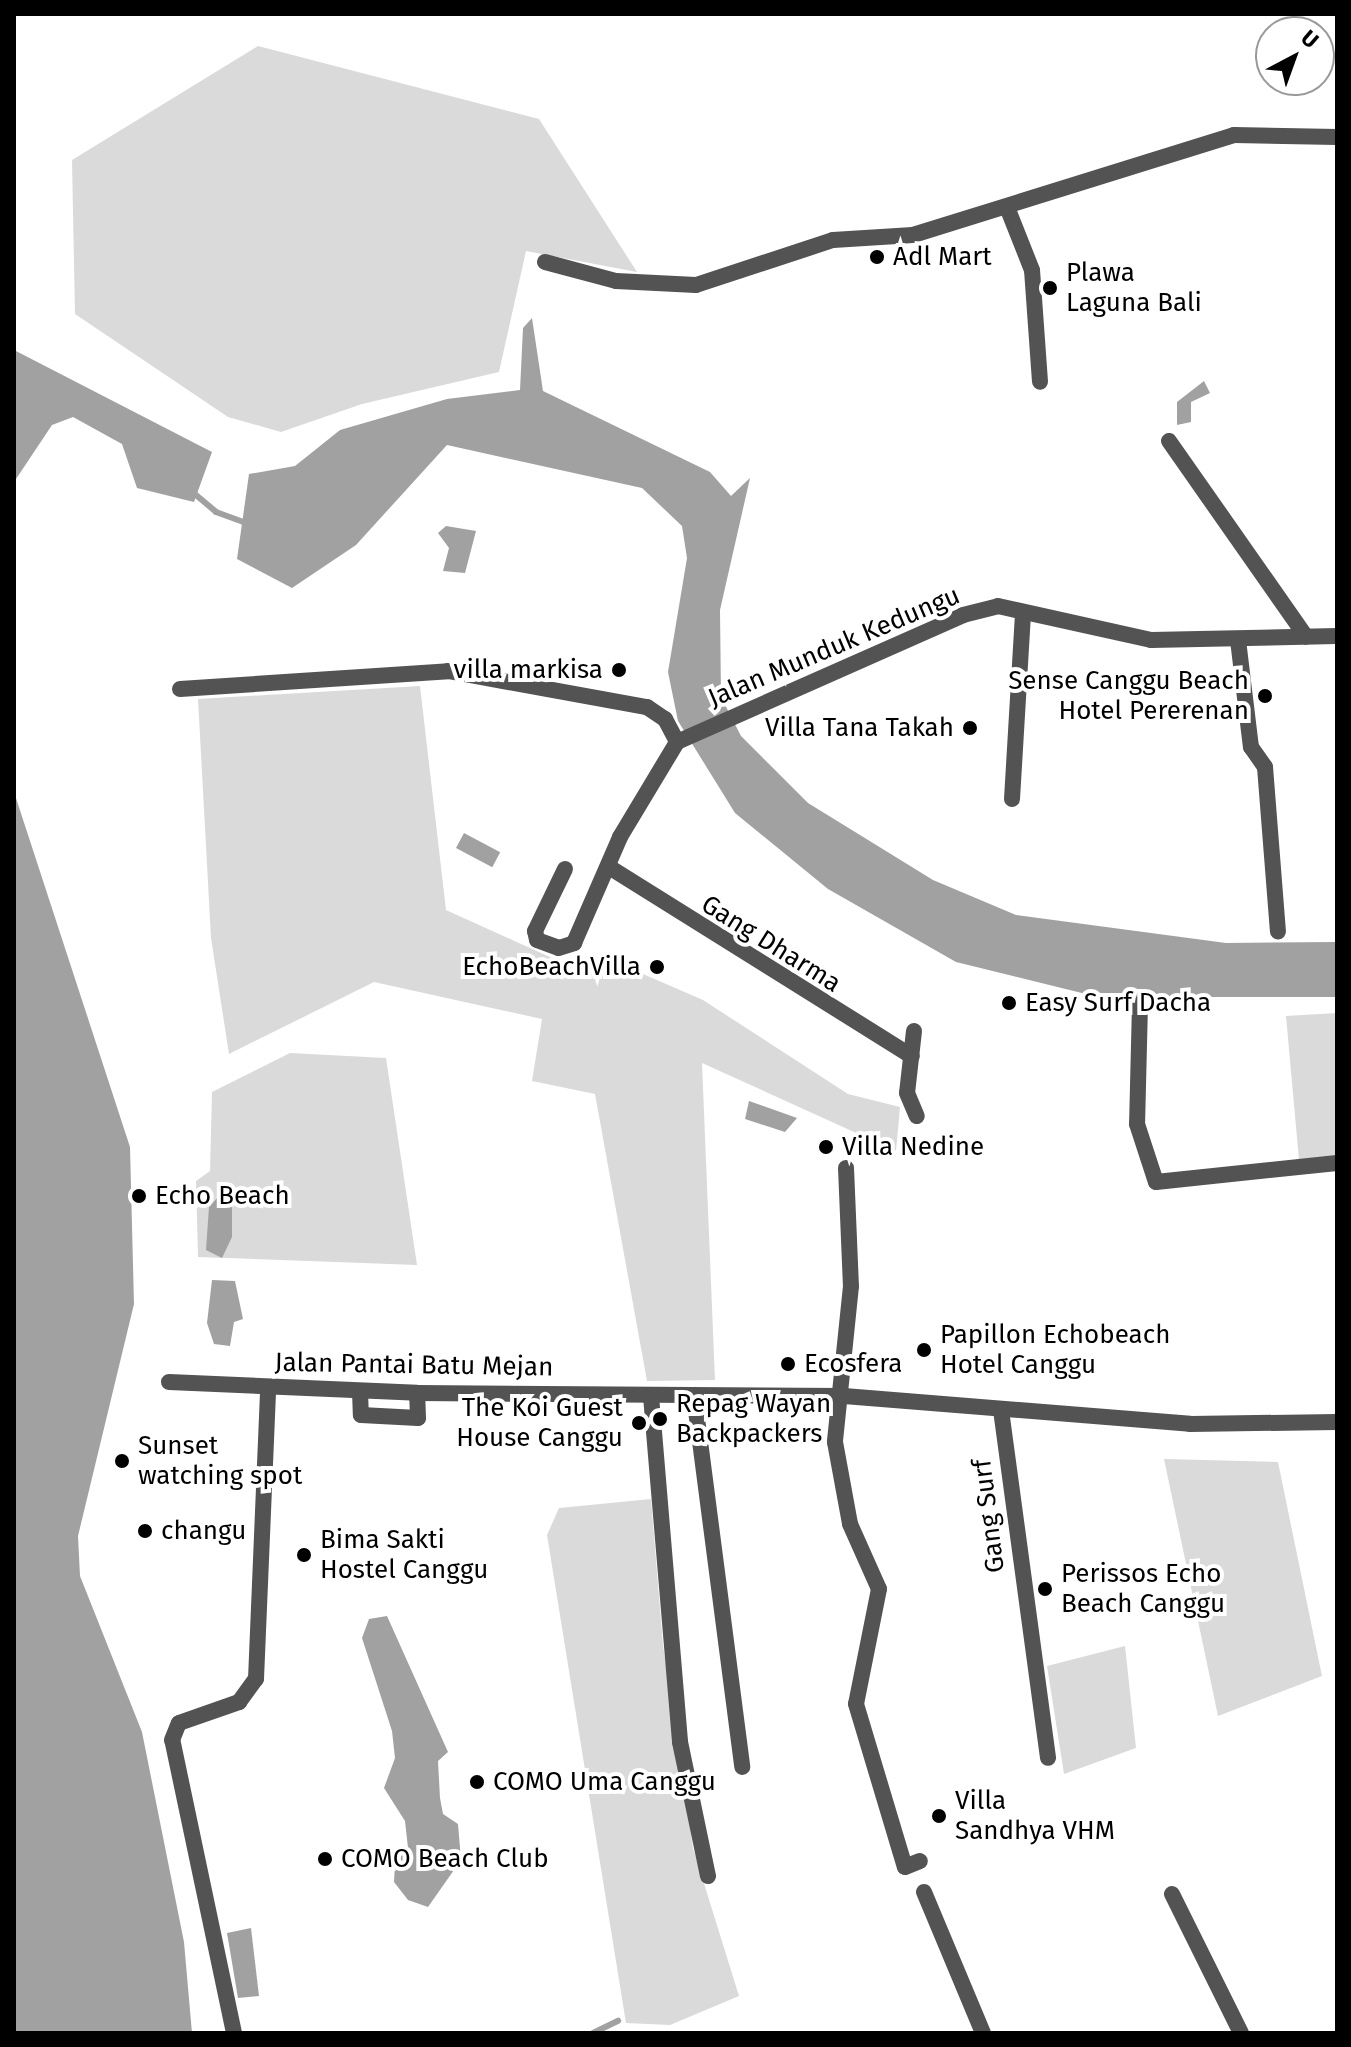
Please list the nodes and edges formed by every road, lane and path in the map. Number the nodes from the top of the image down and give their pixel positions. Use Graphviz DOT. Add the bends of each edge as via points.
graph roads {
  1 [pos="1337,137"];
  2 [pos="1007,207"];
  3 [pos="545,262"];
  4 [pos="1040,382"];
  5 [pos="1169,441"];
  6 [pos="1023,612"];
  7 [pos="1337,636"];
  8 [pos="1306,637"];
  9 [pos="1238,640"];
  10 [pos="180,689"];
  11 [pos="680,741"];
  12 [pos="1012,799"];
  13 [pos="609,867"];
  14 [pos="565,869"];
  15 [pos="1278,931"];
  16 [pos="1140,1004"];
  17 [pos="914,1031"];
  18 [pos="912,1056"];
  19 [pos="917,1116"];
  20 [pos="1337,1163"];
  21 [pos="846,1168"];
  22 [pos="169,1382"];
  23 [pos="268,1387"];
  24 [pos="360,1391"];
  25 [pos="417,1393"];
  26 [pos="694,1395"];
  27 [pos="645,1396"];
  28 [pos="844,1396"];
  29 [pos="1001,1410"];
  30 [pos="1337,1422"];
  31 [pos="1048,1758"];
  32 [pos="742,1767"];
  33 [pos="920,1861"];
  34 [pos="708,1876"];
  35 [pos="924,1892"];
  36 [pos="1172,1894"];
  37 [pos="234,2033"];
  38 [pos="983,2033"];
  39 [pos="1241,2033"];
  1 -- 2 [label="street" via="1234,135"];
  2 -- 3 [label="street" via="913,235 833,240 696,285 616,281"];
  2 -- 4 [label="street" via="1032,270"];
  5 -- 8 [label="street"];
  6 -- 9 [label="street, Jalan Munduk Kedungu" via="1151,640"];
  6 -- 11 [label="street, Jalan Munduk Kedungu" via="998,606 963,615"];
  6 -- 12 [label="street"];
  7 -- 8 [label="street, Jalan Munduk Kedungu"];
  8 -- 9 [label="street, Jalan Munduk Kedungu"];
  9 -- 15 [label="street" via="1251,747 1265,767"];
  10 -- 11 [label="street" via="448,671 647,707 665,719"];
  11 -- 13 [label="street"];
  13 -- 14 [label="street" via="574,943 559,948 537,940 535,931"];
  13 -- 18 [label="street, Gang Dharma"];
  16 -- 20 [label="street" via="1137,1124 1156,1182"];
  17 -- 18 [label="street"];
  18 -- 19 [label="street" via="908,1101"];
  21 -- 28 [label="street" via="851,1266"];
  22 -- 23 [label="street, Jalan Pantai Batu Mejan"];
  23 -- 24 [label="street, Jalan Pantai Batu Mejan"];
  23 -- 37 [label="street" via="253,1688 239,1702 179,1723 172,1740"];
  24 -- 25 [label="street, Jalan Pantai Batu Mejan"];
  24 -- 25 [label="street" via="361,1415 418,1418"];
  25 -- 27 [label="street, Jalan Pantai Batu Mejan"];
  26 -- 27 [label="street, Jalan Pantai Batu Mejan"];
  26 -- 28 [label="street, Jalan Pantai Batu Mejan"];
  26 -- 32 [label="street"];
  27 -- 34 [label="street" via="680,1742"];
  28 -- 29 [label="street, Jalan Pantai Batu Mejan"];
  28 -- 33 [label="street" via="835,1442 841,1487 879,1589 856,1704 905,1867"];
  29 -- 30 [label="street, Jalan Pantai Batu Mejan" via="1190,1424"];
  29 -- 31 [label="street, Gang Surf"];
  35 -- 38 [label="street"];
  36 -- 39 [label="street"];
}
